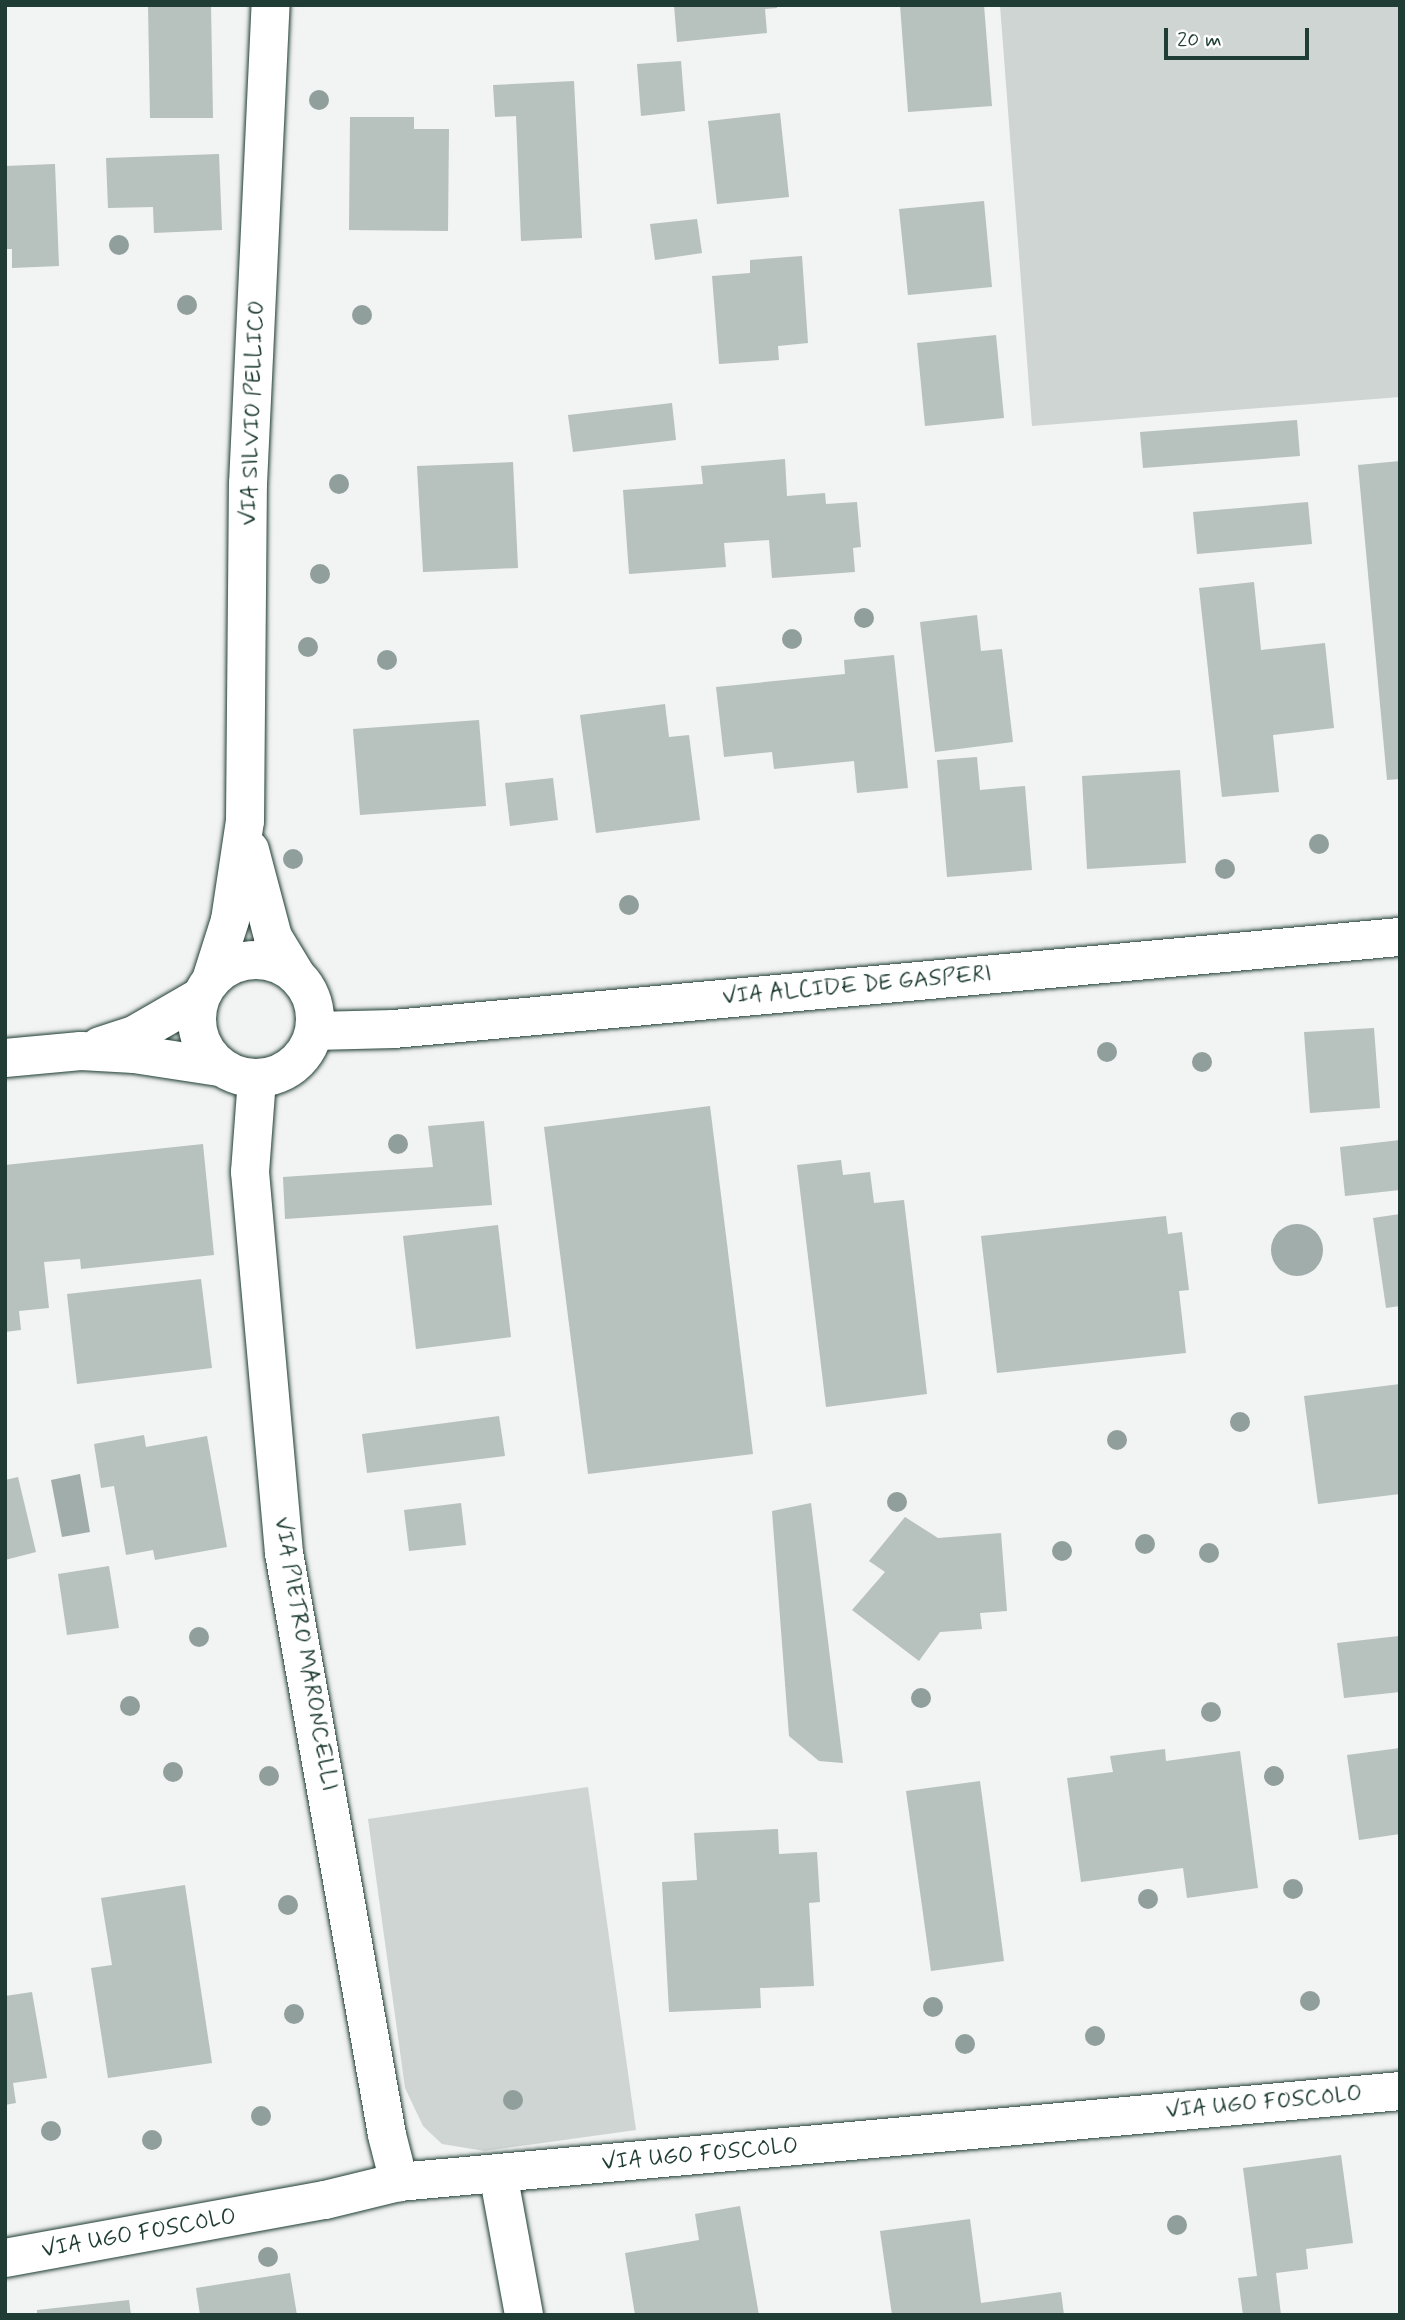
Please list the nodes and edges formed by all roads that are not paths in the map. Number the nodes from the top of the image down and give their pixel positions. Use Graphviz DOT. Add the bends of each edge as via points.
graph roads {
  1 [pos="271,5"];
  2 [pos="245,821"];
  3 [pos="1400,937"];
  4 [pos="296,975"];
  5 [pos="205,988"];
  6 [pos="315,1031"];
  7 [pos="81,1051"];
  8 [pos="5,1058"];
  9 [pos="219,1067"];
  10 [pos="257,1079"];
  11 [pos="1400,2091"];
  12 [pos="498,2173"];
  13 [pos="399,2182"];
  14 [pos="5,2258"];
  15 [pos="524,2315"];
  1 -- 2 [label="street, VIA SILVIO PELLICO" via="248,484"];
  2 -- 4 [label="street, VIA SILVIO PELLICO" via="266,918"];
  2 -- 5 [label="street, VIA SILVIO PELLICO" via="230,920"];
  3 -- 6 [label="street, VIA ALCIDE DE GASPERI" via="394,1029"];
  4 -- 5 [label="street" via="262,960 243,961 225,968"];
  4 -- 6 [label="street" via="309,991"];
  5 -- 7 [label="street" via="136,1034"];
  5 -- 9 [label="street" via="196,1015 198,1034"];
  6 -- 10 [label="street" via="308,1050 295,1065 277,1076"];
  7 -- 8 [label="street"];
  7 -- 9 [label="street"];
  9 -- 10 [label="street"];
  10 -- 13 [label="street, VIA PIETRO MARONCELLI" via="250,1172 284,1553"];
  11 -- 12 [label="street, VIA UGO FOSCOLO"];
  12 -- 13 [label="street, VIA UGO FOSCOLO"];
  12 -- 15 [label="street"];
  13 -- 14 [label="street, VIA UGO FOSCOLO" via="325,2200"];
}
